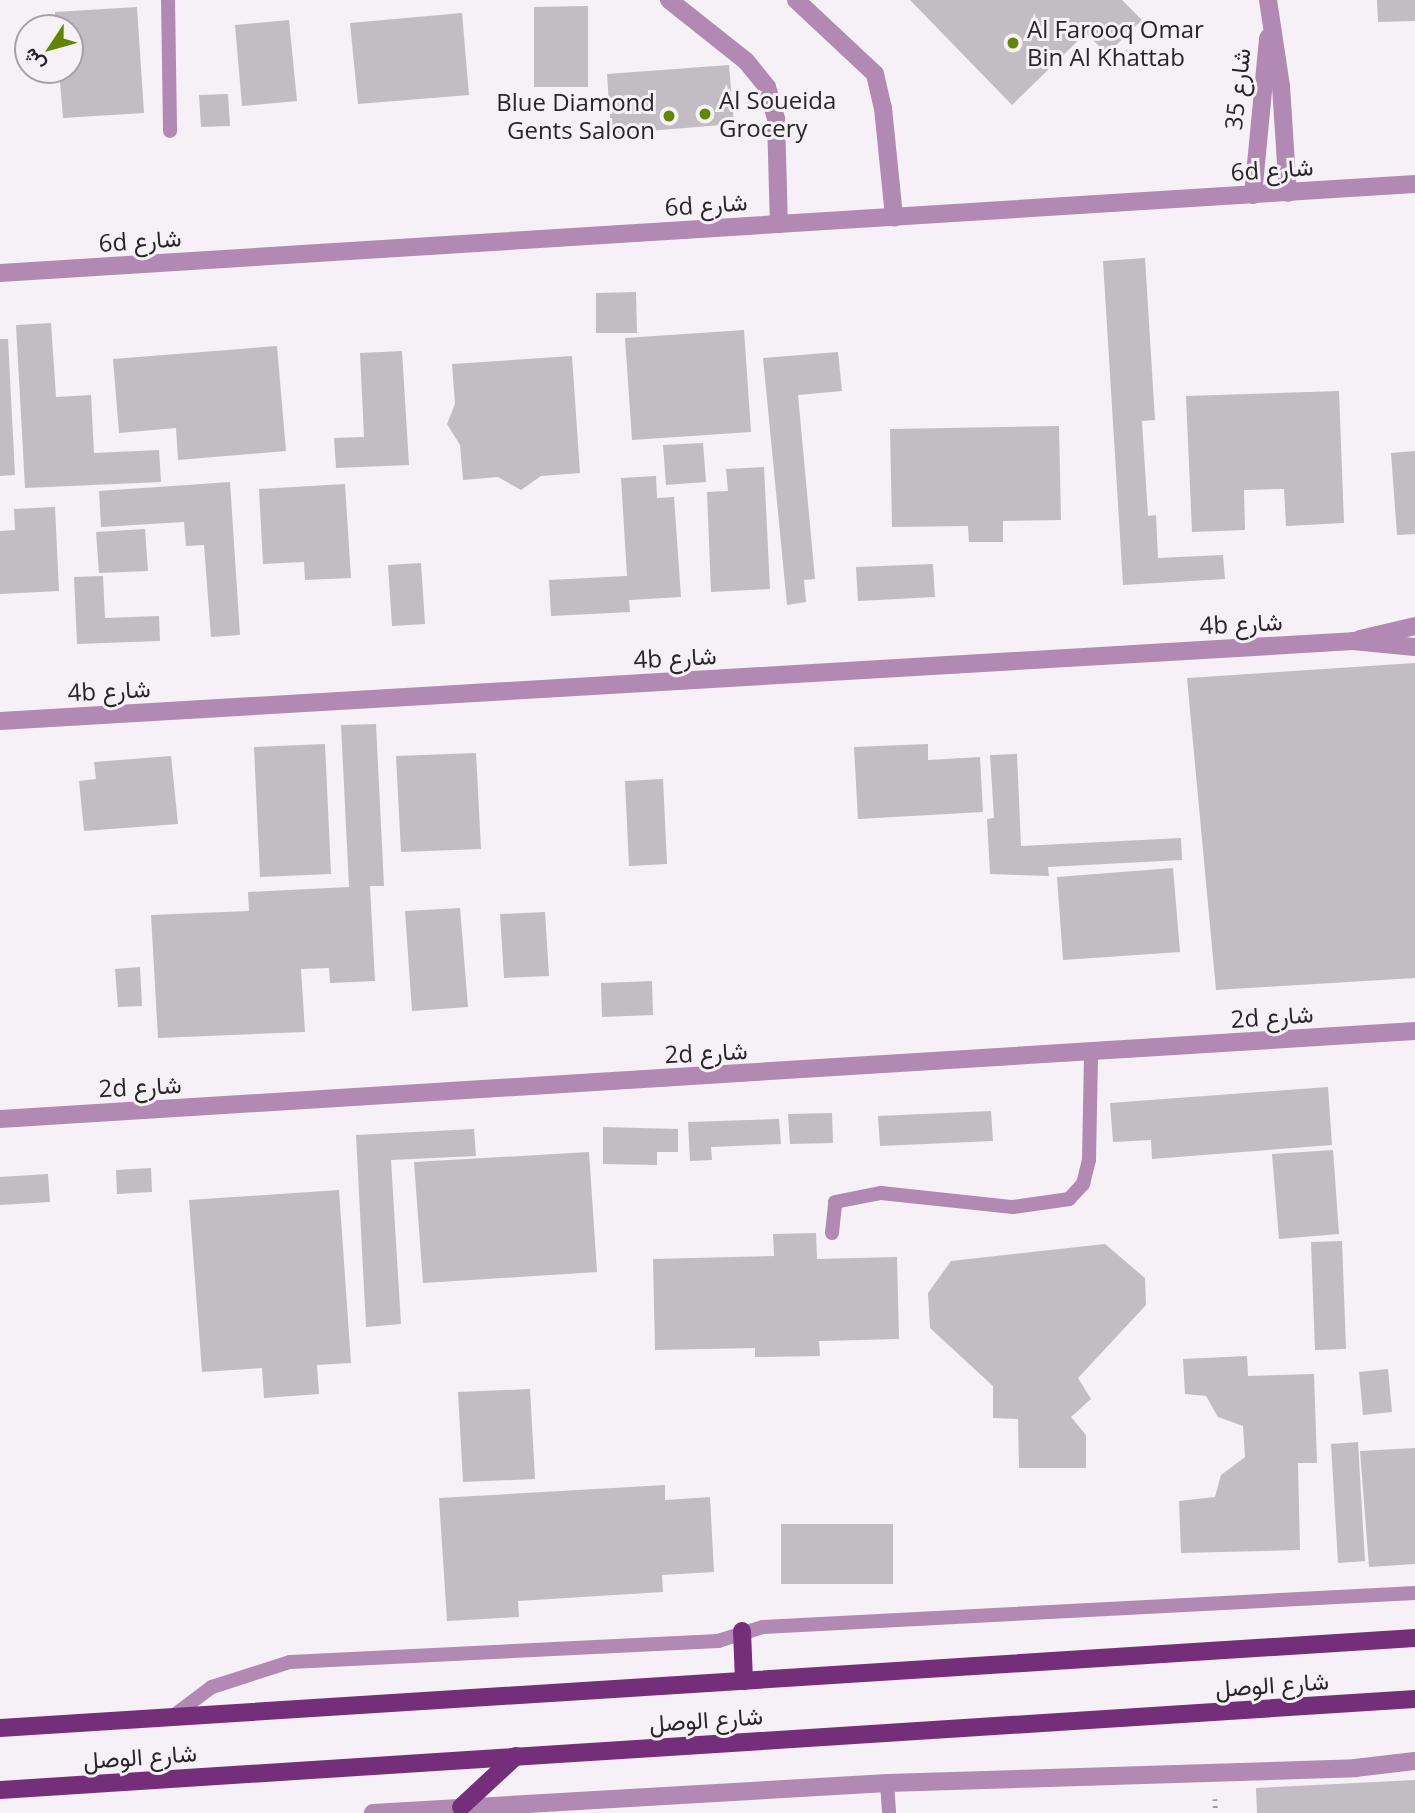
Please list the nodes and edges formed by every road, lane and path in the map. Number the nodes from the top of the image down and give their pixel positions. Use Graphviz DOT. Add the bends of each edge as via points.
graph roads {
  1 [pos="168,0"];
  2 [pos="669,0"];
  3 [pos="796,0"];
  4 [pos="1268,0"];
  5 [pos="1269,31"];
  6 [pos="170,131"];
  7 [pos="1415,184"];
  8 [pos="1288,192"];
  9 [pos="1253,195"];
  10 [pos="894,217"];
  11 [pos="779,224"];
  12 [pos="0,273"];
  13 [pos="1415,626"];
  14 [pos="1353,641"];
  15 [pos="1415,647"];
  16 [pos="0,721"];
  17 [pos="1415,1031"];
  18 [pos="1091,1053"];
  19 [pos="0,1119"];
  20 [pos="832,1233"];
  21 [pos="1415,1593"];
  22 [pos="742,1631"];
  23 [pos="1415,1638"];
  24 [pos="744,1681"];
  25 [pos="1415,1699"];
  26 [pos="169,1719"];
  27 [pos="0,1728"];
  28 [pos="516,1756"];
  29 [pos="1415,1761"];
  30 [pos="887,1783"];
  31 [pos="0,1790"];
  32 [pos="461,1807"];
  33 [pos="373,1813"];
  34 [pos="889,1813"];
  1 -- 6 [label="lane"];
  2 -- 11 [label="street" via="746,61 767,87 776,119"];
  3 -- 10 [label="street" via="874,74 883,108"];
  4 -- 5 [label="street, شارع 35"];
  5 -- 8 [label="street, شارع 35" via="1281,86"];
  5 -- 9 [label="street, شارع 35" via="1260,83"];
  7 -- 8 [label="street, 6d شارع"];
  8 -- 9 [label="street, 6d شارع"];
  9 -- 10 [label="street, 6d شارع"];
  10 -- 11 [label="street, 6d شارع"];
  11 -- 12 [label="street, 6d شارع"];
  13 -- 14 [label="street, 4b شارع"];
  14 -- 15 [label="street, 4b شارع"];
  14 -- 16 [label="street, 4b شارع"];
  17 -- 18 [label="street, 2d شارع"];
  18 -- 19 [label="street, 2d شارع"];
  18 -- 20 [label="lane" via="1089,1160 1083,1184 1069,1199 1013,1207 881,1193 835,1202"];
  21 -- 22 [label="lane"];
  22 -- 24 [label="main road"];
  22 -- 26 [label="lane" via="719,1641 290,1662 212,1687"];
  23 -- 24 [label="main road, شارع الوصل"];
  24 -- 26 [label="main road, شارع الوصل"];
  25 -- 28 [label="main road, شارع الوصل"];
  26 -- 27 [label="main road, شارع الوصل"];
  28 -- 31 [label="main road, شارع الوصل"];
  28 -- 32 [label="main road"];
  29 -- 30 [label="street" via="1355,1768"];
  30 -- 32 [label="street"];
  30 -- 34 [label="lane"];
  32 -- 33 [label="street"];
}
